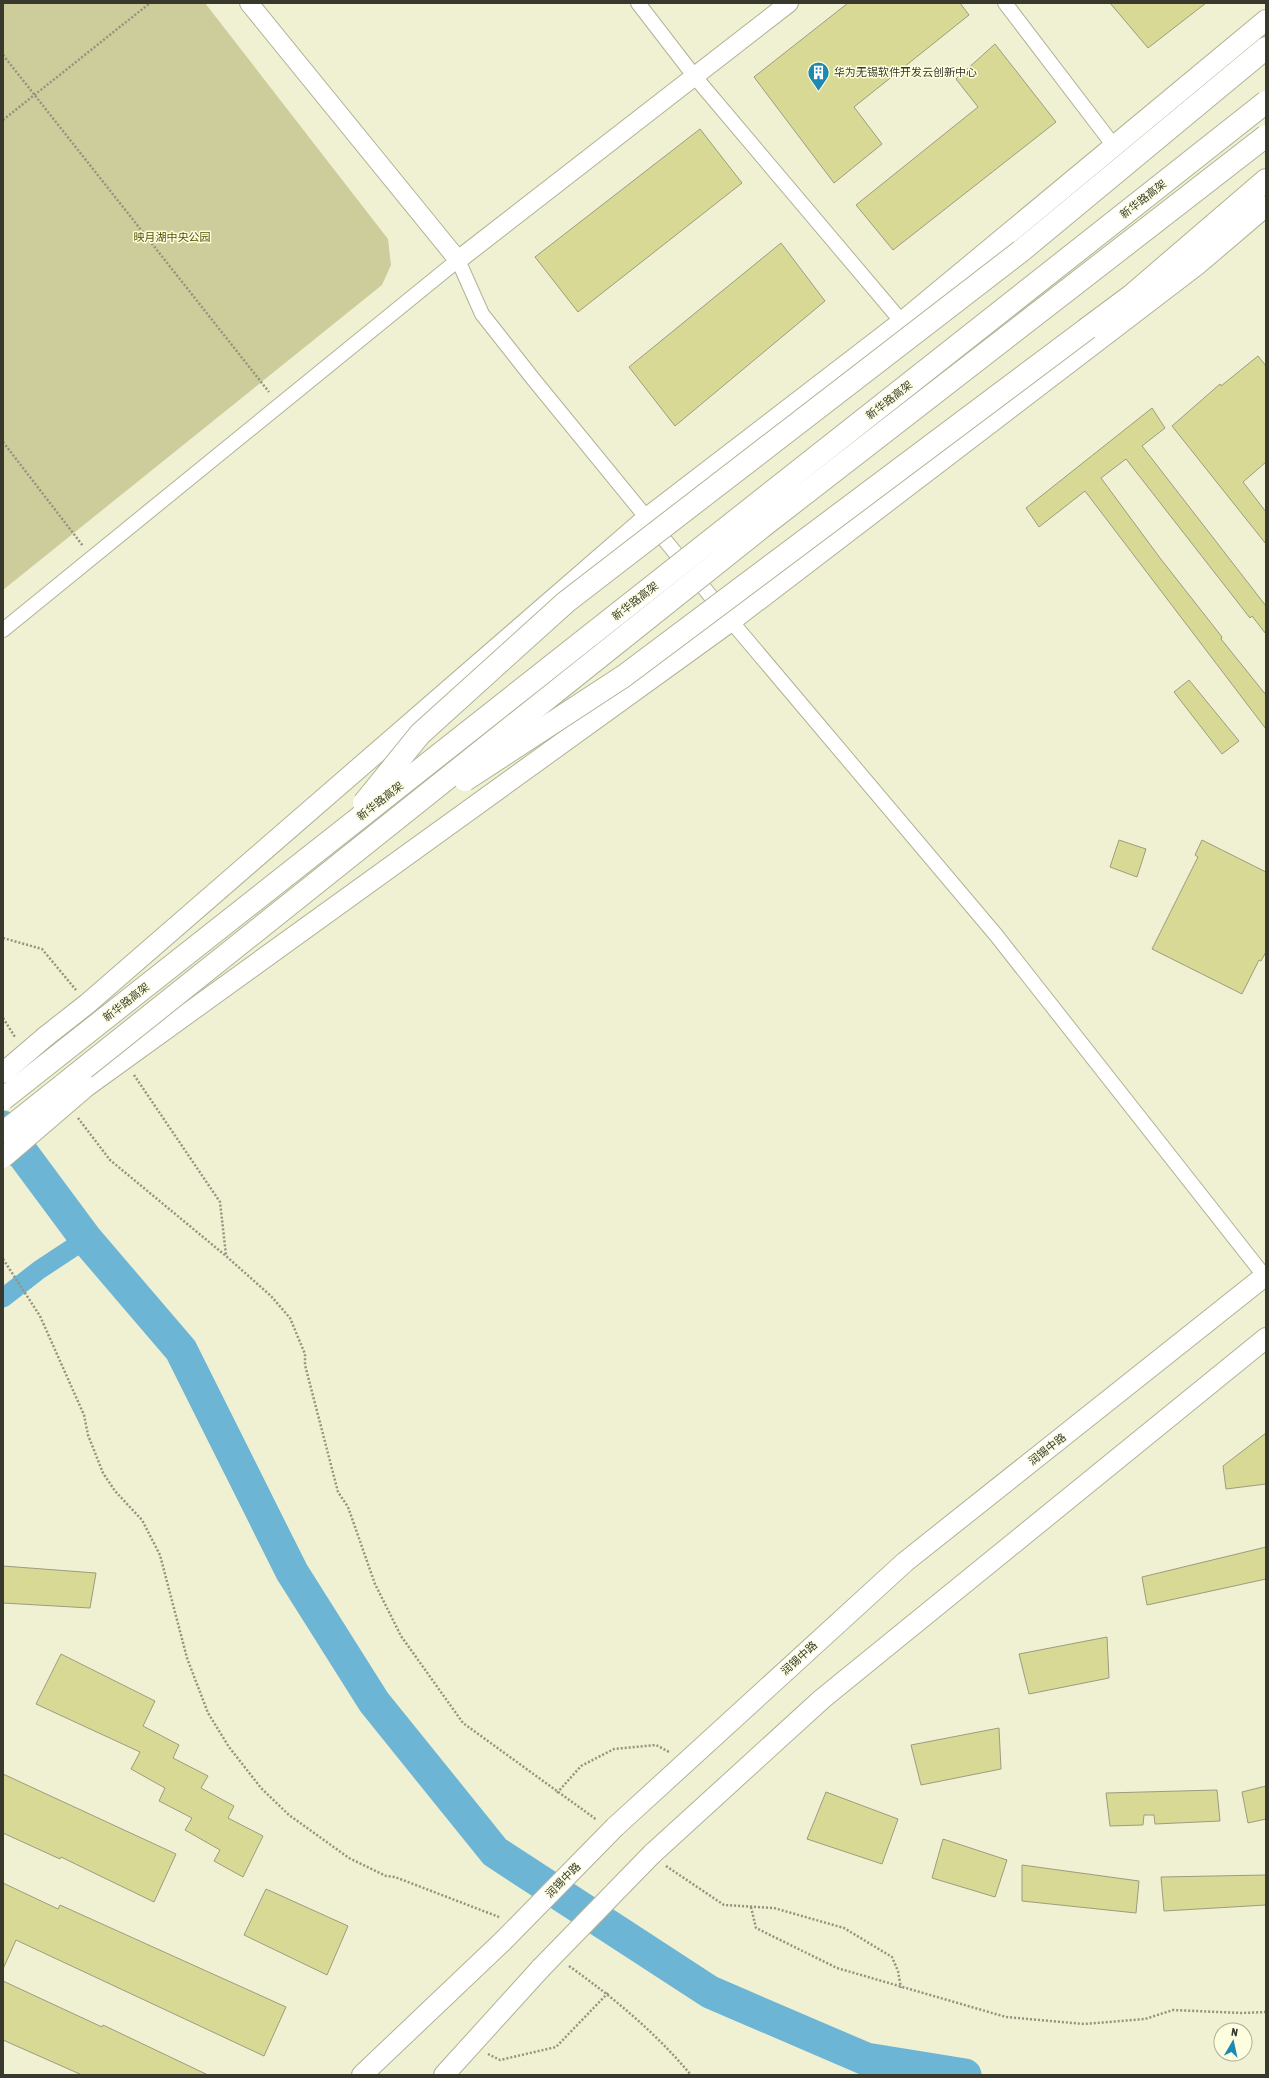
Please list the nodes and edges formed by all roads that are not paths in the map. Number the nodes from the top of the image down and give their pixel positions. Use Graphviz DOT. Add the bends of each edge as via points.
graph roads {
  1 [pos="249,3"];
  2 [pos="638,3"];
  3 [pos="789,3"];
  4 [pos="1005,3"];
  5 [pos="1266,20"];
  6 [pos="1266,48"];
  7 [pos="695,77"];
  8 [pos="1266,102"];
  9 [pos="1266,136"];
  10 [pos="1114,146"];
  11 [pos="1266,180"];
  12 [pos="1266,206"];
  13 [pos="458,260"];
  14 [pos="902,322"];
  15 [pos="647,518"];
  16 [pos="731,621"];
  17 [pos="3,630"];
  18 [pos="339,834"];
  19 [pos="350,856"];
  20 [pos="3,1073"];
  21 [pos="3,1099"];
  22 [pos="3,1133"];
  23 [pos="3,1158"];
  24 [pos="1265,1277"];
  25 [pos="1266,1338"];
  26 [pos="362,2075"];
  27 [pos="444,2075"];
  1 -- 13 [label="street"];
  2 -- 7 [label="street"];
  3 -- 7 [label="street"];
  4 -- 10 [label="street"];
  5 -- 10 [label="main road"];
  6 -- 18 [label="highway, bridge" via="1021,251 566,602 420,734"];
  7 -- 13 [label="street"];
  7 -- 14 [label="street"];
  8 -- 18 [label="highway, 新华路高架, bridge"];
  9 -- 19 [label="highway, 新华路高架, bridge" via="767,523"];
  10 -- 14 [label="main road"];
  11 -- 19 [label="highway, bridge" via="1131,296 624,676"];
  12 -- 16 [label="main road" via="1198,264"];
  13 -- 15 [label="street" via="482,314"];
  13 -- 17 [label="street"];
  14 -- 15 [label="main road"];
  15 -- 16 [label="street"];
  15 -- 20 [label="main road, bridge" via="87,1004"];
  16 -- 23 [label="main road, bridge" via="87,1086"];
  16 -- 24 [label="street" via="996,935"];
  18 -- 21 [label="highway, 新华路高架, bridge"];
  19 -- 22 [label="highway, 新华路高架, bridge"];
  24 -- 26 [label="main road, 润锡中路, bridge" via="905,1562 687,1761 609,1825 503,1941"];
  25 -- 27 [label="main road, bridge" via="822,1699 541,1968"];
}
